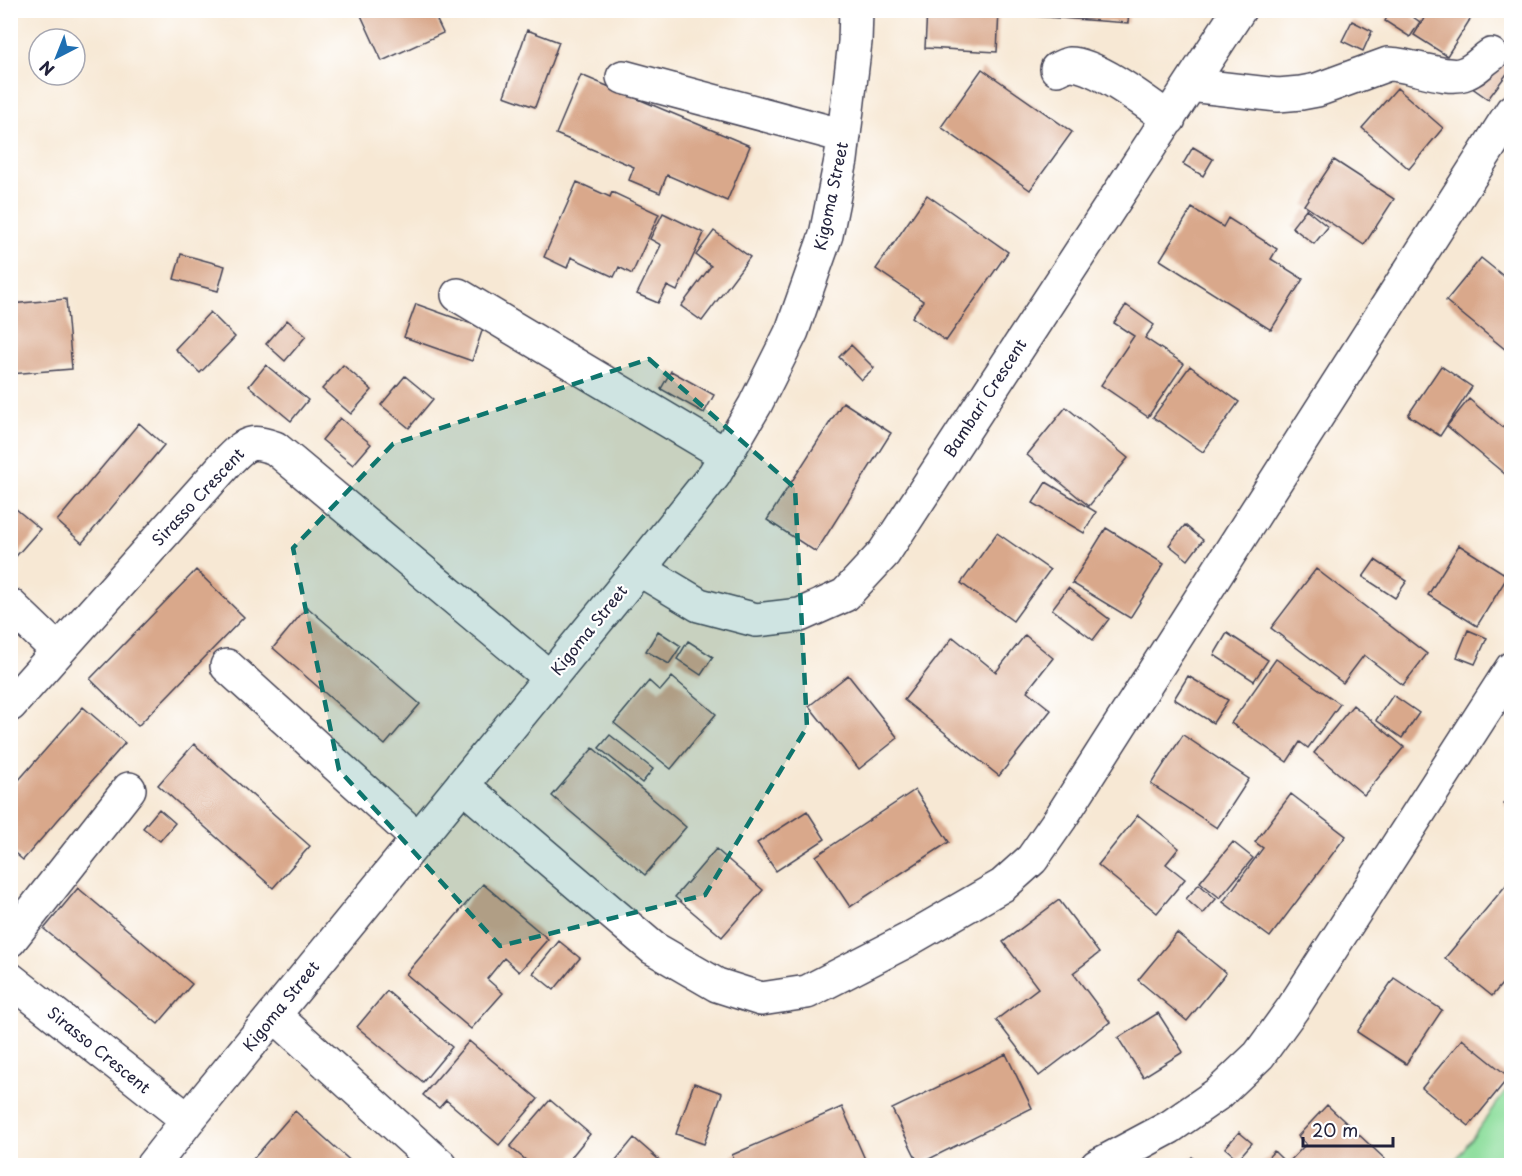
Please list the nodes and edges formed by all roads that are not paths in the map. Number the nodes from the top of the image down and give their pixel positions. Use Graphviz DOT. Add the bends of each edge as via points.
graph roads {
  1 [pos="856,10"];
  2 [pos="1239,10"];
  3 [pos="1491,55"];
  4 [pos="1058,69"];
  5 [pos="623,77"];
  6 [pos="1190,85"];
  7 [pos="1512,111"];
  8 [pos="1169,118"];
  9 [pos="844,136"];
  10 [pos="458,295"];
  11 [pos="726,455"];
  12 [pos="639,569"];
  13 [pos="10,605"];
  14 [pos="58,651"];
  15 [pos="227,666"];
  16 [pos="1512,668"];
  17 [pos="550,678"];
  18 [pos="10,705"];
  19 [pos="462,785"];
  20 [pos="129,789"];
  21 [pos="418,838"];
  22 [pos="10,940"];
  23 [pos="10,979"];
  24 [pos="274,1015"];
  25 [pos="188,1120"];
  26 [pos="152,1166"];
  27 [pos="441,1166"];
  28 [pos="1097,1166"];
  1 -- 9 [label="street, Kigoma Street"];
  2 -- 6 [label="street, Bambari Crescent"];
  3 -- 6 [label="street" via="1461,75 1388,63 1301,93 1278,95"];
  4 -- 8 [label="street" via="1068,64 1082,66 1122,86"];
  5 -- 9 [label="street"];
  6 -- 8 [label="street, Bambari Crescent"];
  7 -- 19 [label="street" via="1060,819 1032,859 1003,885 807,992 761,999 717,985 653,948"];
  8 -- 12 [label="street, Bambari Crescent" via="884,553 845,595 800,615 756,620 699,605"];
  9 -- 11 [label="street, Kigoma Street" via="826,235 792,331"];
  10 -- 11 [label="street"];
  11 -- 12 [label="street, Kigoma Street"];
  12 -- 17 [label="street, Kigoma Street"];
  13 -- 14 [label="street"];
  14 -- 17 [label="street, Sirasso Crescent" via="230,459 242,447 258,442 275,448"];
  14 -- 18 [label="street, Sirasso Crescent"];
  15 -- 21 [label="street"];
  16 -- 28 [label="street" via="1259,1055 1219,1093 1170,1127"];
  17 -- 19 [label="street, Kigoma Street"];
  19 -- 21 [label="street, Kigoma Street"];
  20 -- 22 [label="street"];
  21 -- 24 [label="street, Kigoma Street"];
  23 -- 25 [label="street, Sirasso Crescent"];
  24 -- 25 [label="street, Kigoma Street"];
  24 -- 27 [label="street"];
  25 -- 26 [label="street, Kigoma Street"];
}
